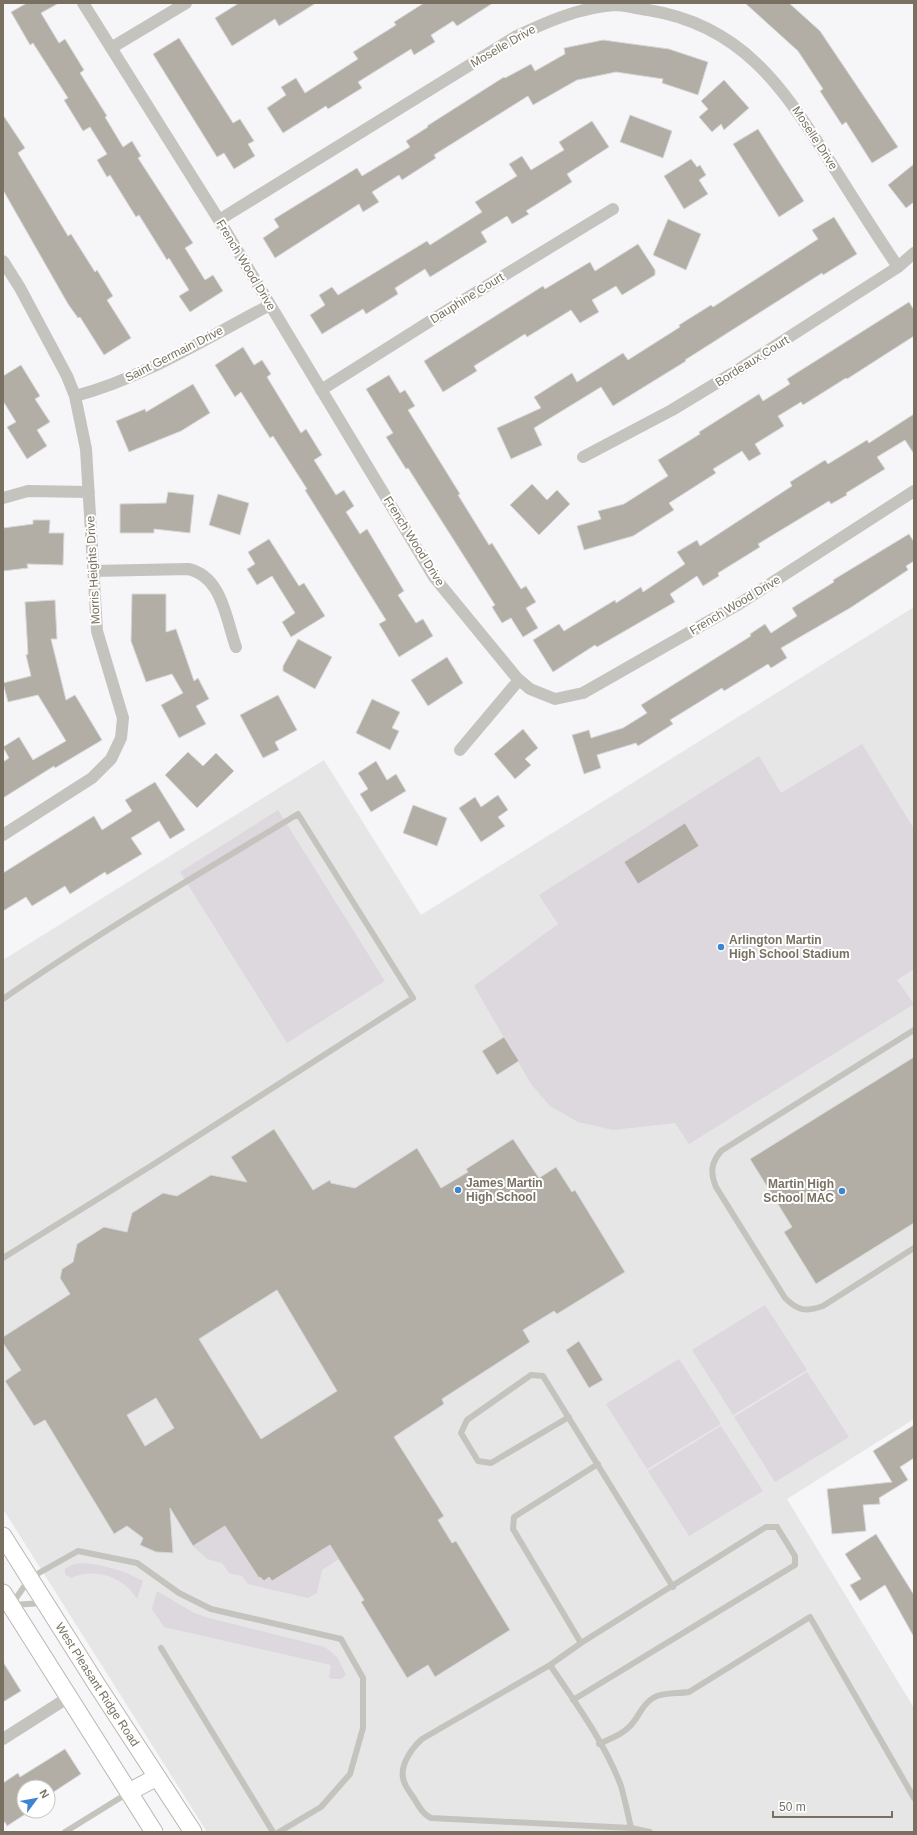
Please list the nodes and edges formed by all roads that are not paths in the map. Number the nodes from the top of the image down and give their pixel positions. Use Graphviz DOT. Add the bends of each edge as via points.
graph roads {
  1 [pos="83,3"];
  2 [pos="186,3"];
  3 [pos="111,48"];
  4 [pos="613,209"];
  5 [pos="219,220"];
  6 [pos="914,253"];
  7 [pos="3,261"];
  8 [pos="898,267"];
  9 [pos="270,305"];
  10 [pos="322,390"];
  11 [pos="75,396"];
  12 [pos="584,457"];
  13 [pos="914,491"];
  14 [pos="89,492"];
  15 [pos="3,498"];
  16 [pos="93,571"];
  17 [pos="236,647"];
  18 [pos="519,680"];
  19 [pos="460,750"];
  20 [pos="3,835"];
  21 [pos="3,1000"];
  22 [pos="914,1030"];
  23 [pos="914,1248"];
  24 [pos="3,1258"];
  25 [pos="569,1417"];
  26 [pos="598,1464"];
  27 [pos="3,1536"];
  28 [pos="30,1578"];
  29 [pos="673,1587"];
  30 [pos="7,1599"];
  31 [pos="45,1602"];
  32 [pos="581,1643"];
  33 [pos="162,1648"];
  34 [pos="550,1664"];
  35 [pos="69,1697"];
  36 [pos="573,1700"];
  37 [pos="3,1739"];
  38 [pos="599,1744"];
  39 [pos="158,1777"];
  40 [pos="129,1792"];
  41 [pos="914,1798"];
  42 [pos="632,1830"];
  43 [pos="65,1832"];
  44 [pos="154,1832"];
  45 [pos="193,1832"];
  46 [pos="273,1832"];
  47 [pos="279,1832"];
  48 [pos="650,1832"];
  1 -- 3 [label="street, French Wood Drive"];
  2 -- 3 [label="street"];
  3 -- 5 [label="street, French Wood Drive"];
  4 -- 10 [label="street, Dauphine Court"];
  5 -- 8 [label="street, Moselle Drive" via="515,37 541,24 581,11 616,5 673,14 715,33 745,52 773,79 798,112"];
  5 -- 9 [label="street, French Wood Drive"];
  6 -- 8 [label="street, Bordeaux Court"];
  7 -- 11 [label="street, Morris Heights Drive" via="67,376"];
  8 -- 12 [label="street, Bordeaux Court" via="672,410"];
  9 -- 10 [label="street, French Wood Drive"];
  9 -- 11 [label="street, Saint Germain Drive" via="135,375"];
  10 -- 18 [label="street, French Wood Drive" via="434,577"];
  11 -- 14 [label="street, Morris Heights Drive" via="86,449"];
  13 -- 18 [label="street, French Wood Drive" via="739,604 583,693 555,699 530,689"];
  14 -- 15 [label="street" via="28,491"];
  14 -- 16 [label="street, Morris Heights Drive"];
  16 -- 17 [label="street" via="197,571 216,589"];
  16 -- 20 [label="street, Morris Heights Drive" via="97,631 123,718 121,738 111,759 92,778"];
  18 -- 19 [label="street"];
  21 -- 24 [label="lane" via="41,972 298,814 414,998"];
  22 -- 23 [label="lane" via="721,1151 714,1159 712,1167 716,1187 785,1298 800,1309 808,1310 823,1306"];
  25 -- 25 [label="lane" via="543,1376 531,1376 467,1420 461,1433 478,1461 492,1463"];
  25 -- 26 [label="lane"];
  26 -- 29 [label="lane"];
  26 -- 32 [label="lane" via="514,1517 513,1529"];
  27 -- 28 [label="main road, West Pleasant Ridge Road"];
  28 -- 30 [label="lane"];
  28 -- 31 [label="main road, West Pleasant Ridge Road"];
  28 -- 47 [label="lane" via="78,1551 137,1563 179,1593 212,1609 342,1639 363,1678 363,1728 350,1774 321,1807"];
  29 -- 32 [label="lane"];
  29 -- 36 [label="lane" via="766,1527 777,1527 795,1556 795,1565"];
  30 -- 31 [label="lane"];
  30 -- 35 [label="main road"];
  31 -- 39 [label="main road, West Pleasant Ridge Road"];
  32 -- 34 [label="lane"];
  33 -- 46 [label="lane"];
  34 -- 36 [label="lane"];
  34 -- 42 [label="lane" via="422,1739 409,1754 403,1774 404,1783 424,1815 432,1818"];
  35 -- 37 [label="street"];
  35 -- 40 [label="main road"];
  36 -- 38 [label="lane"];
  38 -- 41 [label="lane" via="628,1728 642,1707 652,1698 689,1692 810,1617"];
  38 -- 42 [label="lane" via="621,1787"];
  39 -- 40 [label="main road"];
  39 -- 45 [label="main road, West Pleasant Ridge Road"];
  40 -- 43 [label="lane"];
  40 -- 44 [label="main road"];
  42 -- 48 [label="lane"];
}
